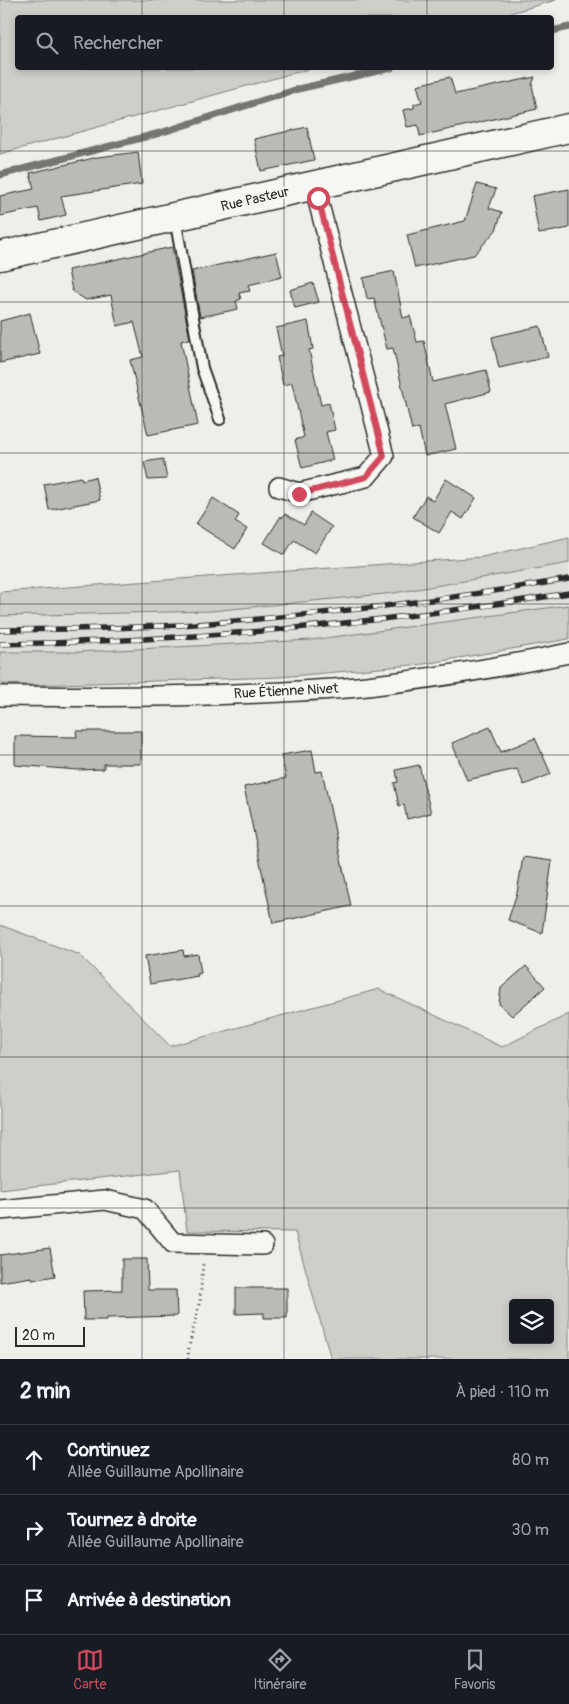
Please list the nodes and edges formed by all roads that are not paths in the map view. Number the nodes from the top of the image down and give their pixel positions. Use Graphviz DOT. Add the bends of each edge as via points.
graph roads {
  1 [pos="569,128"];
  2 [pos="314,185"];
  3 [pos="175,217"];
  4 [pos="0,256"];
  5 [pos="220,419"];
  6 [pos="279,487"];
  7 [pos="569,653"];
  8 [pos="0,696"];
  9 [pos="0,1210"];
  10 [pos="263,1245"];
  1 -- 2 [label="main road, Rue Pasteur"];
  2 -- 3 [label="main road, Rue Pasteur"];
  2 -- 6 [label="street" via="384,456 366,477 299,494"];
  3 -- 4 [label="main road, Rue Pasteur"];
  3 -- 5 [label="lane" via="202,368"];
  7 -- 8 [label="street, Rue Étienne Nivet" via="504,667 366,686 300,691 177,696"];
  9 -- 10 [label="street" via="105,1200 145,1209 173,1243"];
}
